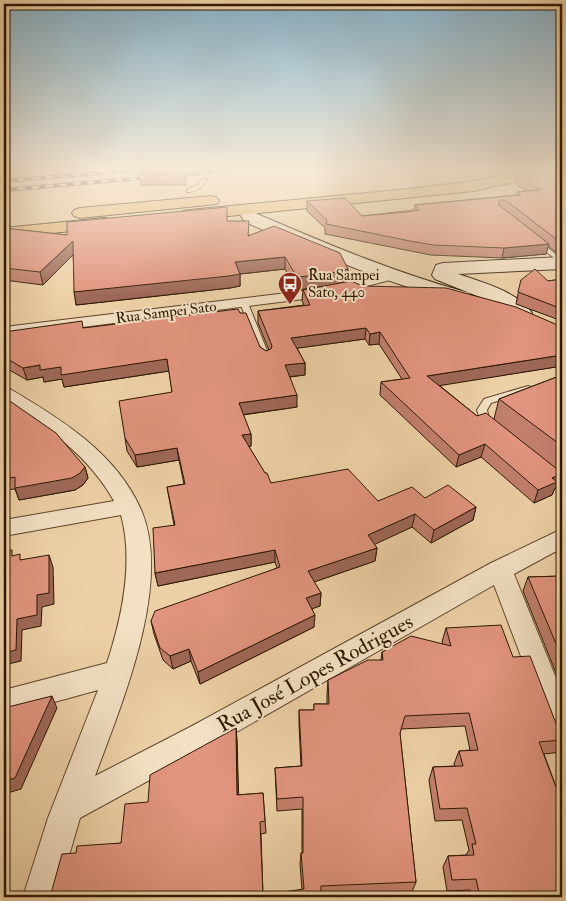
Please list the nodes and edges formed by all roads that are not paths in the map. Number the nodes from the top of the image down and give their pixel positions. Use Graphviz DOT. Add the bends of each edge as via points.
graph roads {
  1 [pos="89,211"];
  2 [pos="141,211"];
  3 [pos="225,211"];
  4 [pos="246,211"];
  5 [pos="290,211"];
  6 [pos="90,218"];
  7 [pos="4,220"];
  8 [pos="4,233"];
  9 [pos="531,237"];
  10 [pos="559,269"];
  11 [pos="426,270"];
  12 [pos="389,276"];
  13 [pos="478,288"];
  14 [pos="434,290"];
  15 [pos="328,292"];
  16 [pos="244,303"];
  17 [pos="4,332"];
  18 [pos="266,358"];
  19 [pos="534,387"];
  20 [pos="4,393"];
  21 [pos="500,433"];
  22 [pos="128,506"];
  23 [pos="4,528"];
  24 [pos="562,538"];
  25 [pos="500,570"];
  26 [pos="118,672"];
  27 [pos="4,703"];
  28 [pos="562,728"];
  29 [pos="68,807"];
  30 [pos="40,897"];
  1 -- 6 [label="main road"];
  2 -- 6 [label="main road"];
  3 -- 6 [label="main road"];
  4 -- 12 [label="main road" via="252,218"];
  5 -- 11 [label="main road" via="294,222 304,230"];
  6 -- 7 [label="main road"];
  6 -- 8 [label="main road"];
  9 -- 10 [label="lane"];
  10 -- 11 [label="main road" via="534,266"];
  10 -- 13 [label="main road"];
  11 -- 12 [label="main road"];
  11 -- 13 [label="main road"];
  12 -- 14 [label="main road"];
  12 -- 15 [label="street, Rua Sampei Sato"];
  13 -- 14 [label="main road"];
  13 -- 14 [label="main road" via="529,317"];
  14 -- 15 [label="street, Rua Sampei Sato"];
  15 -- 16 [label="street, Rua Sampei Sato"];
  16 -- 17 [label="street, Rua Sampei Sato"];
  16 -- 18 [label="lane"];
  19 -- 21 [label="lane" via="488,401 482,410 485,418"];
  20 -- 22 [label="street" via="39,413 88,452 104,469"];
  22 -- 23 [label="street"];
  22 -- 26 [label="street" via="137,536 139,576 133,624"];
  24 -- 25 [label="street, Rua José Lopes Rodrigues"];
  25 -- 28 [label="street"];
  25 -- 29 [label="street, Rua José Lopes Rodrigues"];
  26 -- 27 [label="street"];
  26 -- 29 [label="street"];
  29 -- 30 [label="street"];
}
